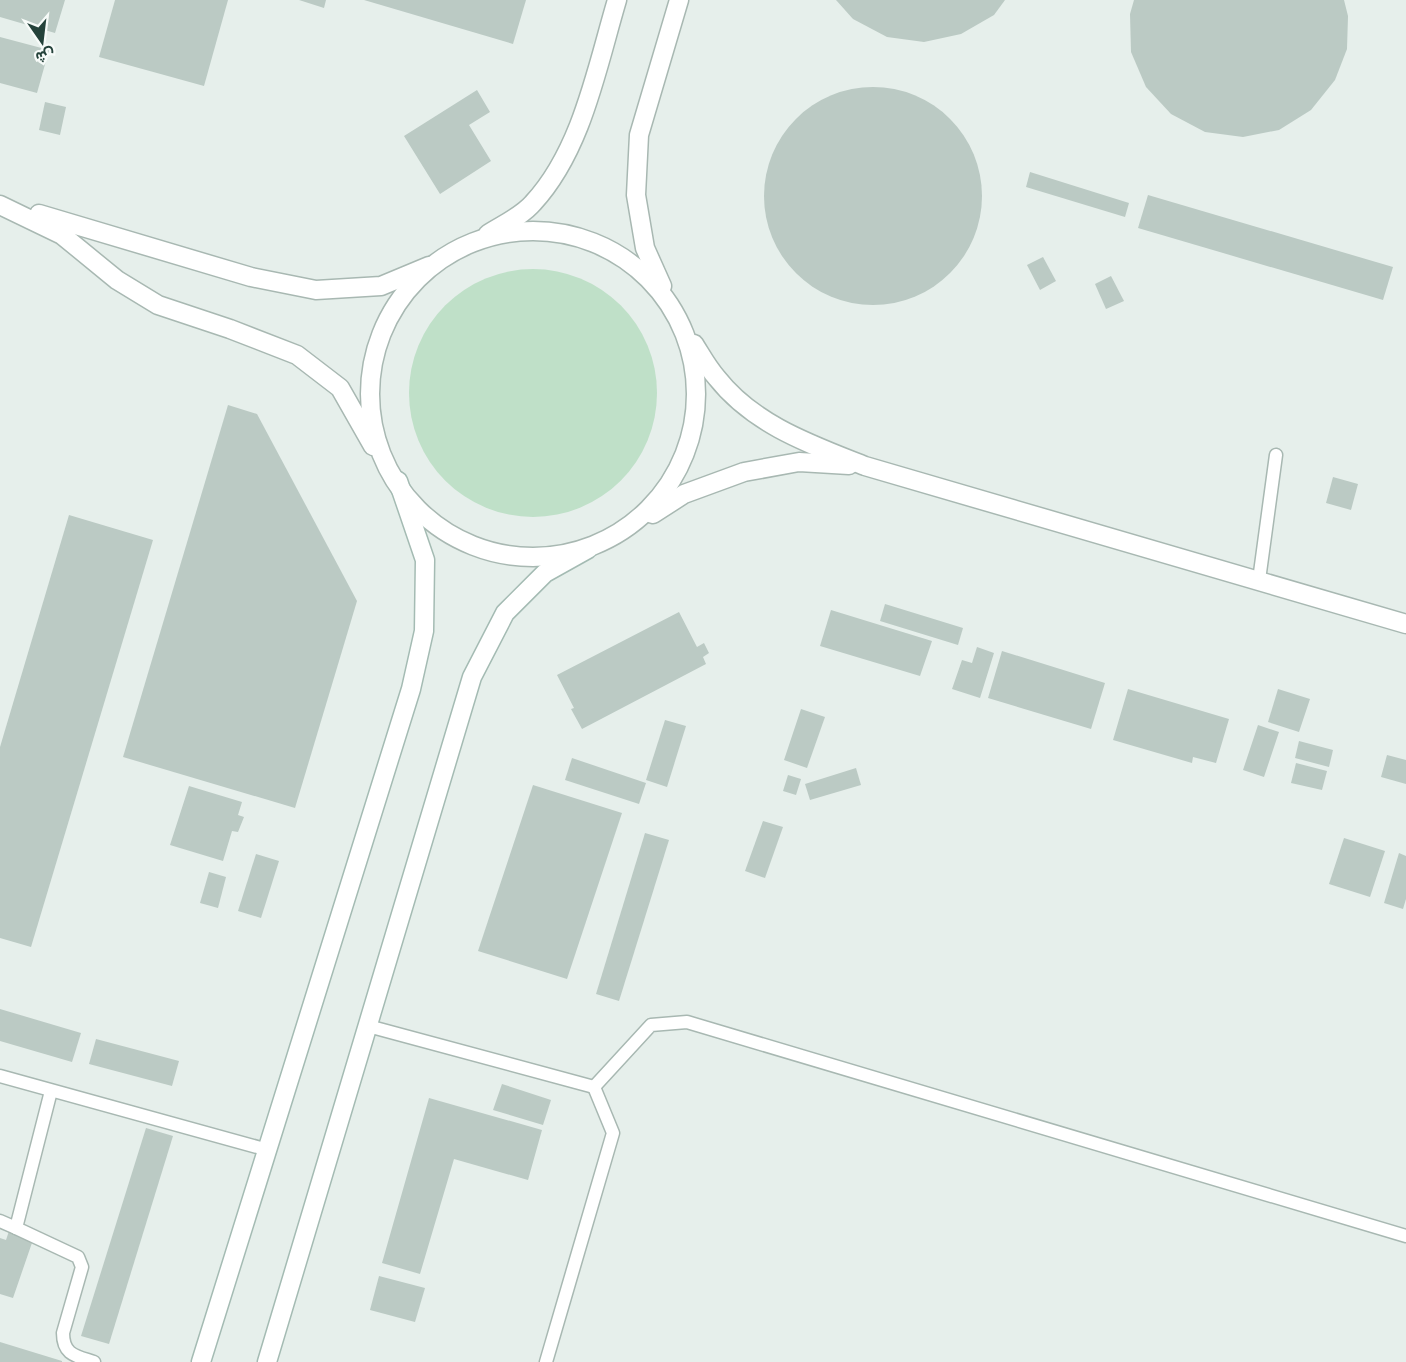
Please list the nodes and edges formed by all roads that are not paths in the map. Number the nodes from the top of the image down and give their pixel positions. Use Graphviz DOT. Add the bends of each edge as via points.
graph roads {
  1 [pos="617,0"];
  2 [pos="679,0"];
  3 [pos="0,204"];
  4 [pos="486,235"];
  5 [pos="437,263"];
  6 [pos="664,291"];
  7 [pos="681,325"];
  8 [pos="377,453"];
  9 [pos="1276,455"];
  10 [pos="866,466"];
  11 [pos="398,481"];
  12 [pos="618,535"];
  13 [pos="588,549"];
  14 [pos="1259,580"];
  15 [pos="1406,624"];
  16 [pos="368,1026"];
  17 [pos="0,1076"];
  18 [pos="594,1087"];
  19 [pos="51,1091"];
  20 [pos="268,1150"];
  21 [pos="0,1221"];
  22 [pos="16,1228"];
  23 [pos="1406,1236"];
  24 [pos="94,1362"];
  25 [pos="201,1362"];
  26 [pos="267,1362"];
  27 [pos="546,1362"];
  1 -- 4 [label="street" via="581,122 560,167 532,205"];
  2 -- 6 [label="street" via="639,135 636,195 645,248"];
  3 -- 5 [label="street" via="252,277 316,290 381,285"];
  3 -- 8 [label="street" via="62,234 117,280 158,305 297,355 340,388"];
  4 -- 5 [label="street"];
  4 -- 6 [label="street" via="552,229 611,247"];
  5 -- 8 [label="street" via="390,310 368,377"];
  6 -- 7 [label="street"];
  7 -- 10 [label="street" via="717,379 756,415 806,443"];
  7 -- 12 [label="street" via="693,349 696,429 661,498"];
  8 -- 11 [label="street"];
  9 -- 14 [label="lane"];
  10 -- 12 [label="street" via="799,462 744,472 684,494"];
  10 -- 14 [label="street"];
  11 -- 13 [label="street" via="423,517 453,538 511,557"];
  11 -- 20 [label="street" via="425,560 424,631 411,689"];
  12 -- 13 [label="street"];
  13 -- 16 [label="street" via="545,573 505,614 472,677"];
  14 -- 15 [label="street"];
  16 -- 18 [label="lane"];
  16 -- 26 [label="street"];
  17 -- 19 [label="lane"];
  18 -- 23 [label="lane" via="651,1025 687,1022"];
  18 -- 27 [label="lane" via="613,1132"];
  19 -- 20 [label="lane"];
  19 -- 22 [label="lane"];
  20 -- 25 [label="street"];
  21 -- 22 [label="lane"];
  22 -- 24 [label="lane" via="78,1257 82,1267 63,1344 76,1356"];
}
